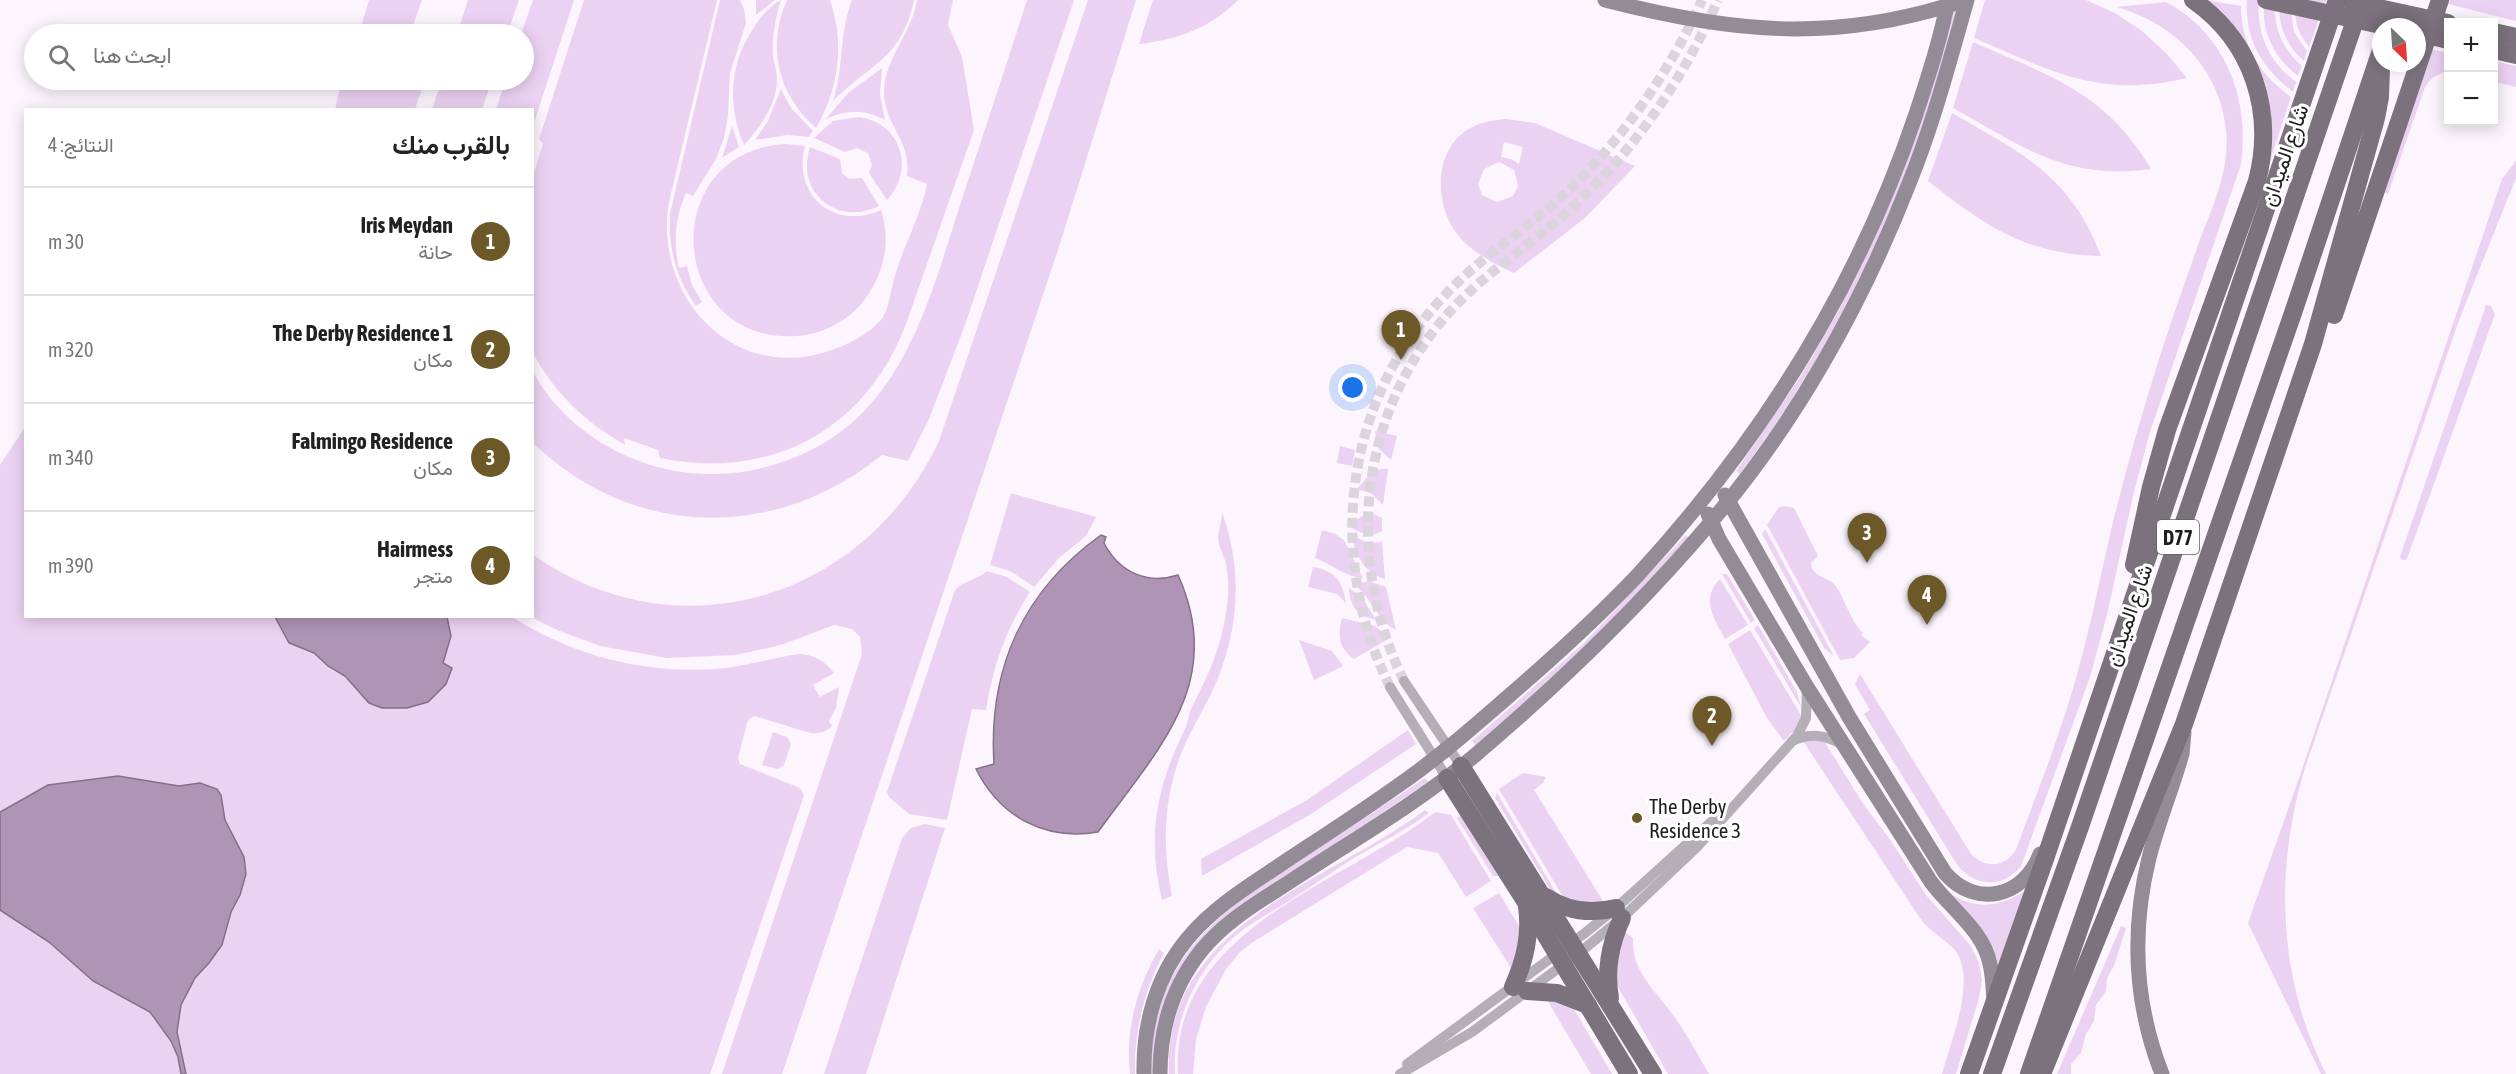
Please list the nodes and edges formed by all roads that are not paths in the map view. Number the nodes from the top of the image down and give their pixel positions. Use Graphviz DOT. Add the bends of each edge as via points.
graph roads {
  1 [pos="1605,0"];
  2 [pos="1948,0"];
  3 [pos="1965,0"];
  4 [pos="2193,0"];
  5 [pos="2266,0"];
  6 [pos="2337,0"];
  7 [pos="2343,0"];
  8 [pos="2362,0"];
  9 [pos="2399,0"];
  10 [pos="2440,0"];
  11 [pos="2393,18"];
  12 [pos="2444,22"];
  13 [pos="2372,23"];
  14 [pos="2498,33"];
  15 [pos="2426,35"];
  16 [pos="2516,37"];
  17 [pos="2444,39"];
  18 [pos="2498,51"];
  19 [pos="2516,55"];
  20 [pos="2373,72"];
  21 [pos="2381,72"];
  22 [pos="2300,385"];
  23 [pos="1718,481"];
  24 [pos="1702,501"];
  25 [pos="1728,501"];
  26 [pos="1712,522"];
  27 [pos="2122,631"];
  28 [pos="1404,681"];
  29 [pos="1390,687"];
  30 [pos="1807,687"];
  31 [pos="2184,724"];
  32 [pos="1792,741"];
  33 [pos="1844,746"];
  34 [pos="1449,749"];
  35 [pos="1436,759"];
  36 [pos="1461,766"];
  37 [pos="1447,778"];
  38 [pos="2061,811"];
  39 [pos="1544,896"];
  40 [pos="1527,904"];
  41 [pos="1619,913"];
  42 [pos="1576,948"];
  43 [pos="1561,959"];
  44 [pos="1520,989"];
  45 [pos="1611,1003"];
  46 [pos="1994,1004"];
  47 [pos="1588,1005"];
  48 [pos="1144,1074"];
  49 [pos="1160,1074"];
  50 [pos="1394,1074"];
  51 [pos="1400,1074"];
  52 [pos="1629,1074"];
  53 [pos="1653,1074"];
  54 [pos="1969,1074"];
  55 [pos="1992,1074"];
  56 [pos="2029,1074"];
  57 [pos="2042,1074"];
  58 [pos="2162,1074"];
  1 -- 3 [label="street" via="1702,22 1778,30 1879,23"];
  2 -- 23 [label="street" via="1910,132 1863,244 1802,359"];
  3 -- 25 [label="street" via="1953,56 1925,142 1873,266 1809,385"];
  4 -- 27 [label="main road" via="2236,42 2250,68 2262,109 2261,167 2158,458"];
  5 -- 13 [label="main road"];
  6 -- 27 [label="main road"];
  7 -- 12 [label="main road"];
  8 -- 55 [label="main road, شارع الميدان / D77"];
  9 -- 11 [label="main road"];
  10 -- 22 [label="main road" via="2322,354"];
  14 -- 16 [label="main road"];
  15 -- 17 [label="main road"];
  18 -- 19 [label="main road"];
  20 -- 56 [label="main road, D77"];
  21 -- 22 [label="main road" via="2376,118"];
  22 -- 31 [label="main road"];
  23 -- 24 [label="street"];
  23 -- 25 [label="street"];
  24 -- 26 [label="street"];
  24 -- 34 [label="street" via="1603,611"];
  25 -- 26 [label="street"];
  25 -- 38 [label="street" via="1849,717 1950,879 1970,891 1986,894 2016,886 2033,869"];
  26 -- 30 [label="street"];
  26 -- 36 [label="street" via="1606,635"];
  27 -- 38 [label="main road"];
  28 -- 34 [label="street"];
  29 -- 35 [label="street"];
  30 -- 32 [label="street" via="1806,718"];
  30 -- 33 [label="street"];
  31 -- 57 [label="main road"];
  31 -- 58 [label="street" via="2184,746 2150,857 2138,927 2141,999"];
  32 -- 33 [label="street" via="1816,735"];
  32 -- 41 [label="street" via="1746,792 1667,860"];
  33 -- 46 [label="street" via="1931,882 1983,943 1990,963"];
  34 -- 35 [label="street"];
  34 -- 36 [label="street"];
  35 -- 37 [label="street"];
  35 -- 48 [label="street" via="1230,897 1204,919 1182,945 1157,990 1145,1039"];
  36 -- 37 [label="street"];
  36 -- 39 [label="main road"];
  37 -- 40 [label="main road"];
  37 -- 49 [label="street" via="1214,936 1193,962 1173,998 1162,1038"];
  38 -- 46 [label="main road"];
  39 -- 41 [label="main road" via="1579,911"];
  39 -- 42 [label="main road"];
  40 -- 43 [label="main road"];
  40 -- 44 [label="main road" via="1529,926"];
  41 -- 42 [label="street"];
  41 -- 45 [label="main road" via="1610,956"];
  42 -- 43 [label="street"];
  42 -- 45 [label="main road"];
  43 -- 44 [label="street"];
  43 -- 47 [label="main road"];
  44 -- 47 [label="main road" via="1557,993"];
  44 -- 50 [label="street"];
  44 -- 51 [label="street" via="1458,1041"];
  45 -- 53 [label="main road"];
  46 -- 54 [label="main road"];
  47 -- 52 [label="main road"];
}
